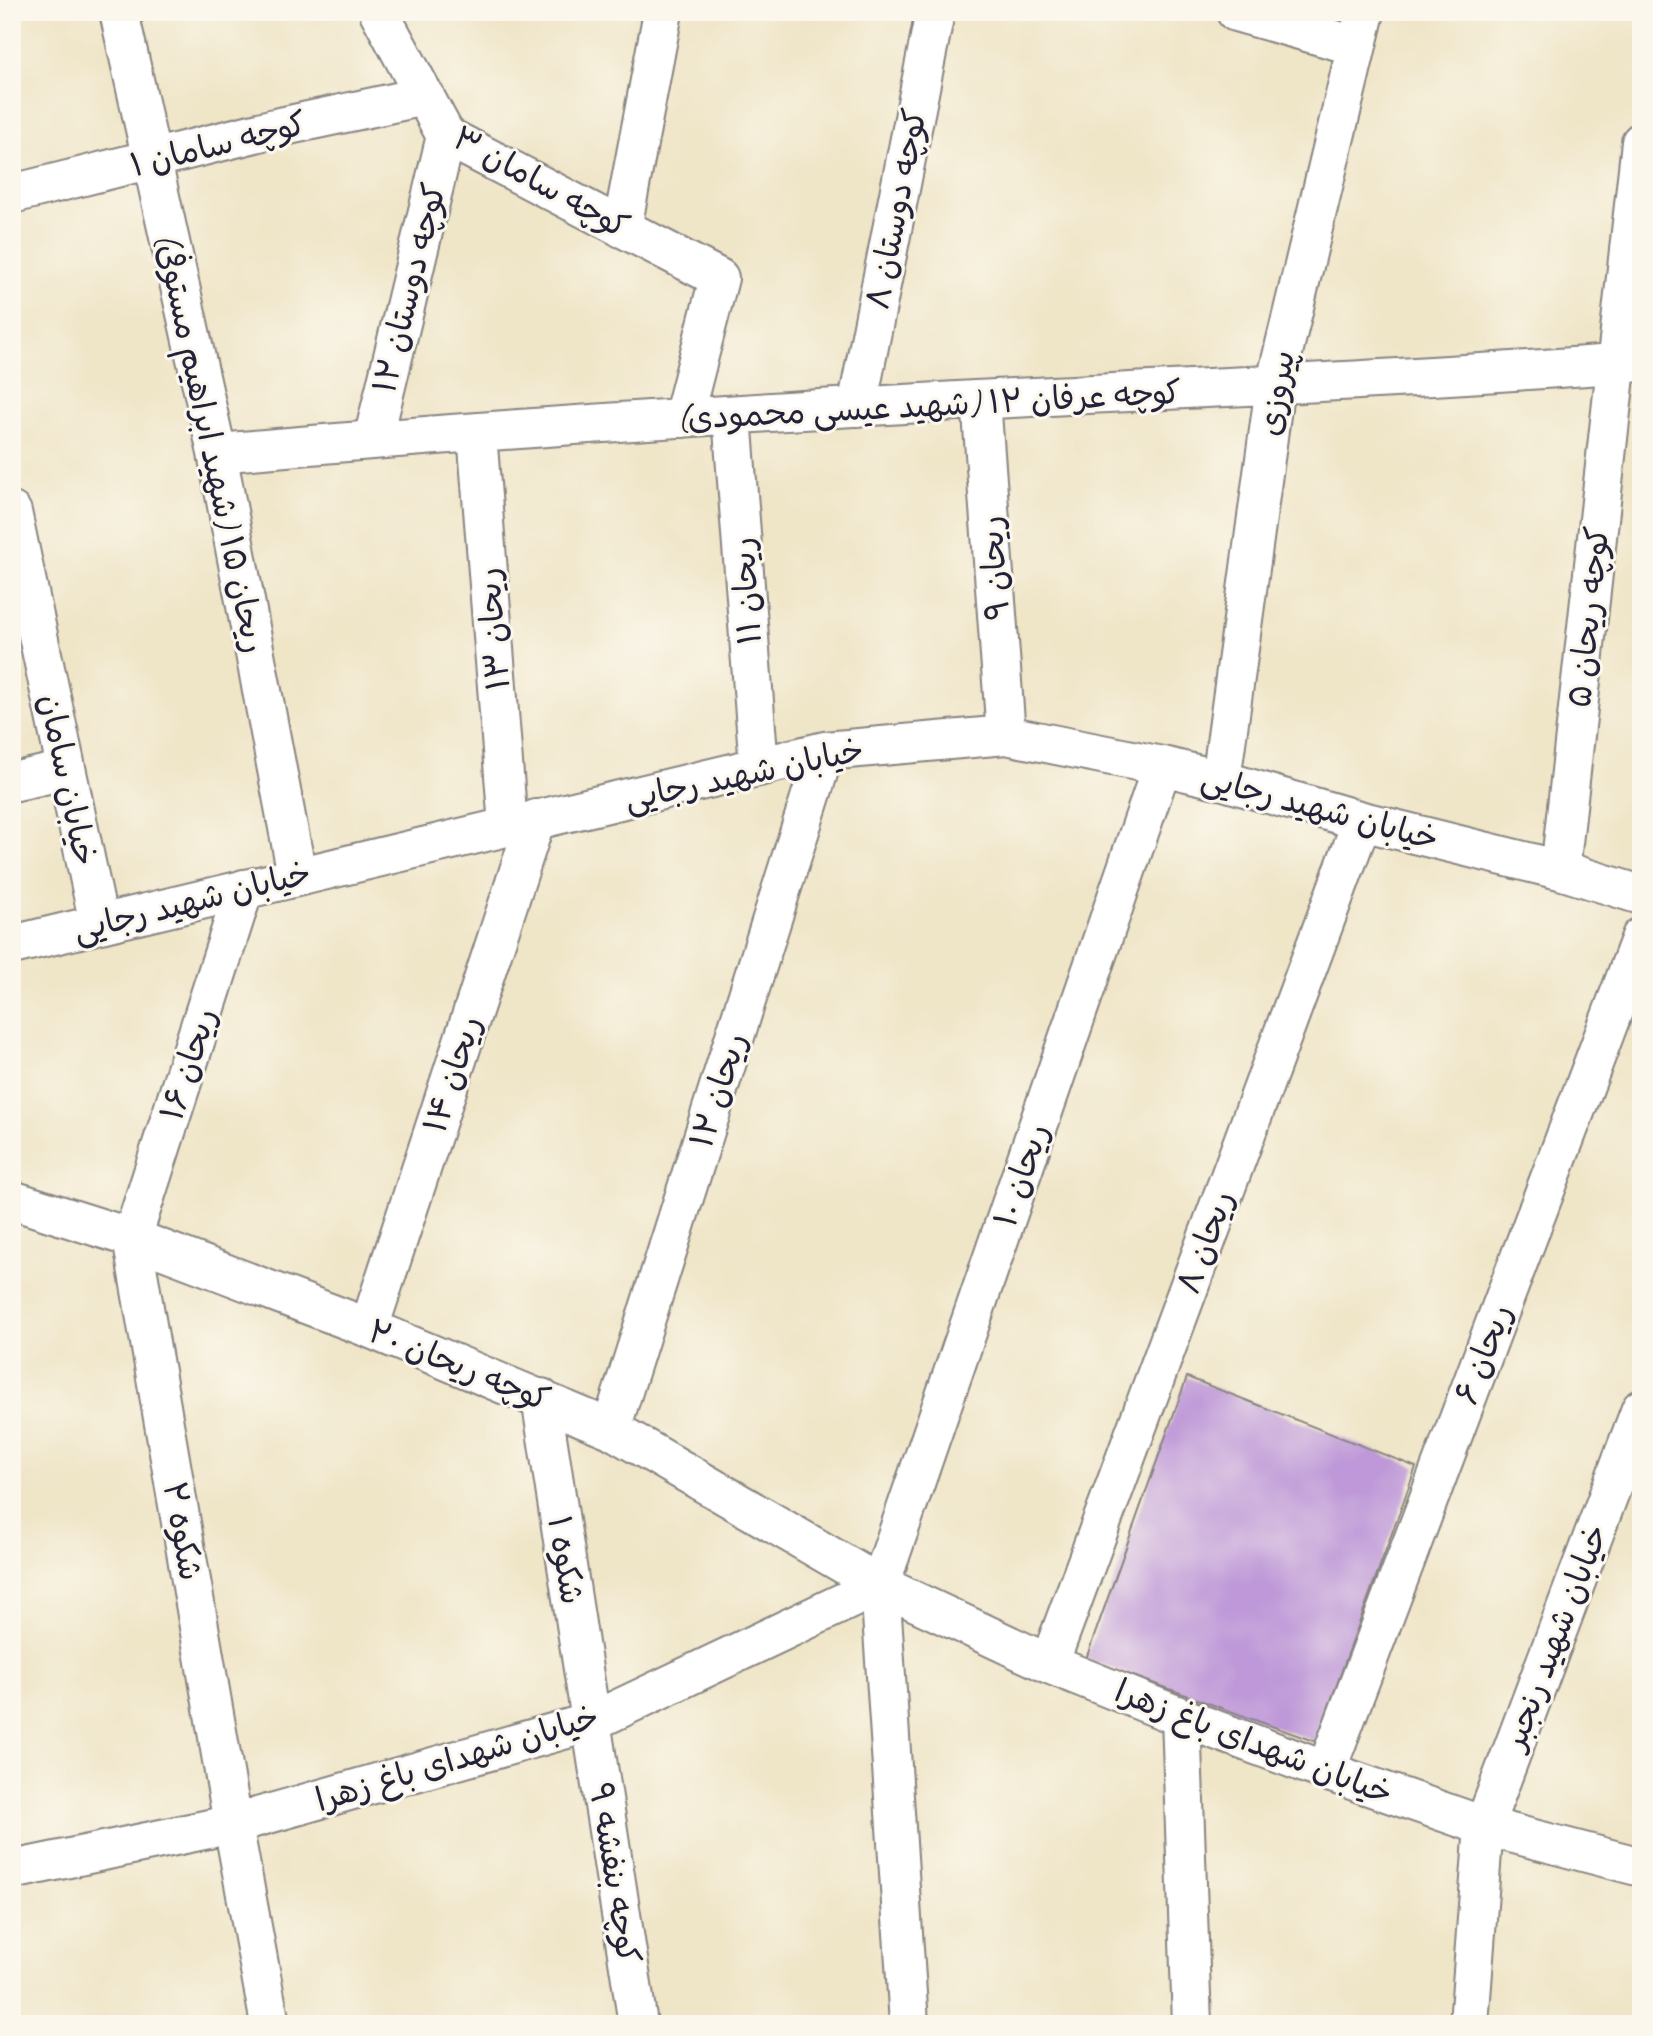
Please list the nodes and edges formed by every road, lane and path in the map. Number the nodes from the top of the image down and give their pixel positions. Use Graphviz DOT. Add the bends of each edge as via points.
graph roads {
  1 [pos="120,12"];
  2 [pos="379,12"];
  3 [pos="663,12"];
  4 [pos="935,12"];
  5 [pos="1236,12"];
  6 [pos="1360,29"];
  7 [pos="425,96"];
  8 [pos="446,135"];
  9 [pos="1641,142"];
  10 [pos="152,160"];
  11 [pos="12,194"];
  12 [pos="622,228"];
  13 [pos="1628,363"];
  14 [pos="1275,386"];
  15 [pos="981,400"];
  16 [pos="858,407"];
  17 [pos="732,416"];
  18 [pos="682,418"];
  19 [pos="477,433"];
  20 [pos="373,440"];
  21 [pos="217,453"];
  22 [pos="12,512"];
  23 [pos="1006,735"];
  24 [pos="825,751"];
  25 [pos="1162,766"];
  26 [pos="759,767"];
  27 [pos="66,770"];
  28 [pos="1221,780"];
  29 [pos="12,782"];
  30 [pos="1362,821"];
  31 [pos="522,822"];
  32 [pos="1560,870"];
  33 [pos="297,875"];
  34 [pos="244,889"];
  35 [pos="1641,895"];
  36 [pos="99,924"];
  37 [pos="1641,937"];
  38 [pos="12,944"];
  39 [pos="12,1199"];
  40 [pos="132,1238"];
  41 [pos="369,1328"];
  42 [pos="541,1398"];
  43 [pos="1641,1409"];
  44 [pos="611,1429"];
  45 [pos="880,1585"];
  46 [pos="1049,1664"];
  47 [pos="1181,1717"];
  48 [pos="591,1722"];
  49 [pos="1326,1772"];
  50 [pos="233,1824"];
  51 [pos="1484,1826"];
  52 [pos="1641,1867"];
  53 [pos="12,1870"];
  54 [pos="270,2024"];
  55 [pos="638,2024"];
  56 [pos="909,2024"];
  57 [pos="1192,2024"];
  58 [pos="1469,2024"];
  1 -- 10 [label="street, ریحان ۱۵ (شهید ابراهیم مستوفی)"];
  2 -- 7 [label="street, کوچه سامان ۳"];
  3 -- 12 [label="street"];
  4 -- 16 [label="street, کوچه دوستان ۸"];
  5 -- 6 [label="street"];
  6 -- 14 [label="street, پیروزی"];
  7 -- 8 [label="street, کوچه سامان ۳"];
  7 -- 10 [label="street, کوچه سامان ۱"];
  8 -- 12 [label="street, کوچه سامان ۳"];
  8 -- 20 [label="street, کوچه دوستان ۱۲"];
  9 -- 13 [label="street, کوچه ریحان ۵"];
  10 -- 11 [label="street, کوچه سامان ۱"];
  10 -- 21 [label="street, ریحان ۱۵ (شهید ابراهیم مستوفی)"];
  12 -- 18 [label="street, کوچه سامان ۳" via="719,278"];
  13 -- 14 [label="street, کوچه عرفان ۱۲ (شهید عیسی محمودی)"];
  13 -- 32 [label="street, کوچه ریحان ۵"];
  14 -- 15 [label="street, کوچه عرفان ۱۲ (شهید عیسی محمودی)"];
  14 -- 28 [label="street, پیروزی"];
  15 -- 16 [label="street, کوچه عرفان ۱۲ (شهید عیسی محمودی)"];
  15 -- 23 [label="street, ریحان ۹"];
  16 -- 17 [label="street, کوچه عرفان ۱۲ (شهید عیسی محمودی)"];
  17 -- 18 [label="street, کوچه عرفان ۱۲ (شهید عیسی محمودی)"];
  17 -- 26 [label="street, ریحان ۱۱"];
  18 -- 19 [label="street, کوچه عرفان ۱۲ (شهید عیسی محمودی)"];
  19 -- 20 [label="street, کوچه عرفان ۱۲ (شهید عیسی محمودی)"];
  19 -- 31 [label="street, ریحان ۱۳"];
  20 -- 21 [label="street, کوچه عرفان ۱۲ (شهید عیسی محمودی)"];
  21 -- 33 [label="street, ریحان ۱۵ (شهید ابراهیم مستوفی)"];
  22 -- 27 [label="street, خیابان سامان"];
  23 -- 24 [label="street, خیابان شهید رجایی"];
  23 -- 25 [label="street, خیابان شهید رجایی"];
  24 -- 26 [label="street, خیابان شهید رجایی"];
  24 -- 44 [label="street, ریحان ۱۲"];
  25 -- 28 [label="street, خیابان شهید رجایی"];
  25 -- 45 [label="street, ریحان ۱۰"];
  26 -- 31 [label="street, خیابان شهید رجایی"];
  27 -- 29 [label="street"];
  27 -- 36 [label="street, خیابان سامان"];
  28 -- 30 [label="street, خیابان شهید رجایی"];
  30 -- 32 [label="street, خیابان شهید رجایی"];
  30 -- 46 [label="street, ریحان ۸"];
  31 -- 33 [label="street, خیابان شهید رجایی"];
  31 -- 41 [label="street, ریحان ۱۴"];
  32 -- 35 [label="street, خیابان شهید رجایی"];
  33 -- 34 [label="street, خیابان شهید رجایی"];
  34 -- 36 [label="street, خیابان شهید رجایی"];
  34 -- 40 [label="street, ریحان ۱۶"];
  36 -- 38 [label="street, خیابان شهید رجایی"];
  37 -- 49 [label="street, ریحان ۶"];
  39 -- 40 [label="street, کوچه ریحان ۲۰"];
  40 -- 41 [label="street, کوچه ریحان ۲۰"];
  40 -- 50 [label="street, شکوه ۲"];
  41 -- 42 [label="street, کوچه ریحان ۲۰"];
  42 -- 44 [label="street, کوچه ریحان ۲۰"];
  42 -- 48 [label="street, شکوه ۱"];
  43 -- 51 [label="street, خیابان شهید رنجبر"];
  44 -- 45 [label="street, کوچه ریحان ۲۰"];
  45 -- 46 [label="street, خیابان شهدای باغ‌ زهرا"];
  45 -- 48 [label="street, خیابان شهدای باغ زهرا"];
  45 -- 56 [label="street"];
  46 -- 47 [label="street, خیابان شهدای باغ‌ زهرا"];
  47 -- 49 [label="street, خیابان شهدای باغ‌ زهرا"];
  47 -- 57 [label="street"];
  48 -- 50 [label="street, خیابان شهدای باغ زهرا"];
  48 -- 55 [label="street, کوچه بنفشه ۹"];
  49 -- 51 [label="street, خیابان شهدای باغ‌ زهرا"];
  50 -- 53 [label="street, خیابان شهدای باغ زهرا"];
  50 -- 54 [label="street, شکوه ۲"];
  51 -- 52 [label="street, خیابان شهدای باغ‌ زهرا"];
  51 -- 58 [label="street, خیابان شهید رنجبر"];
}
